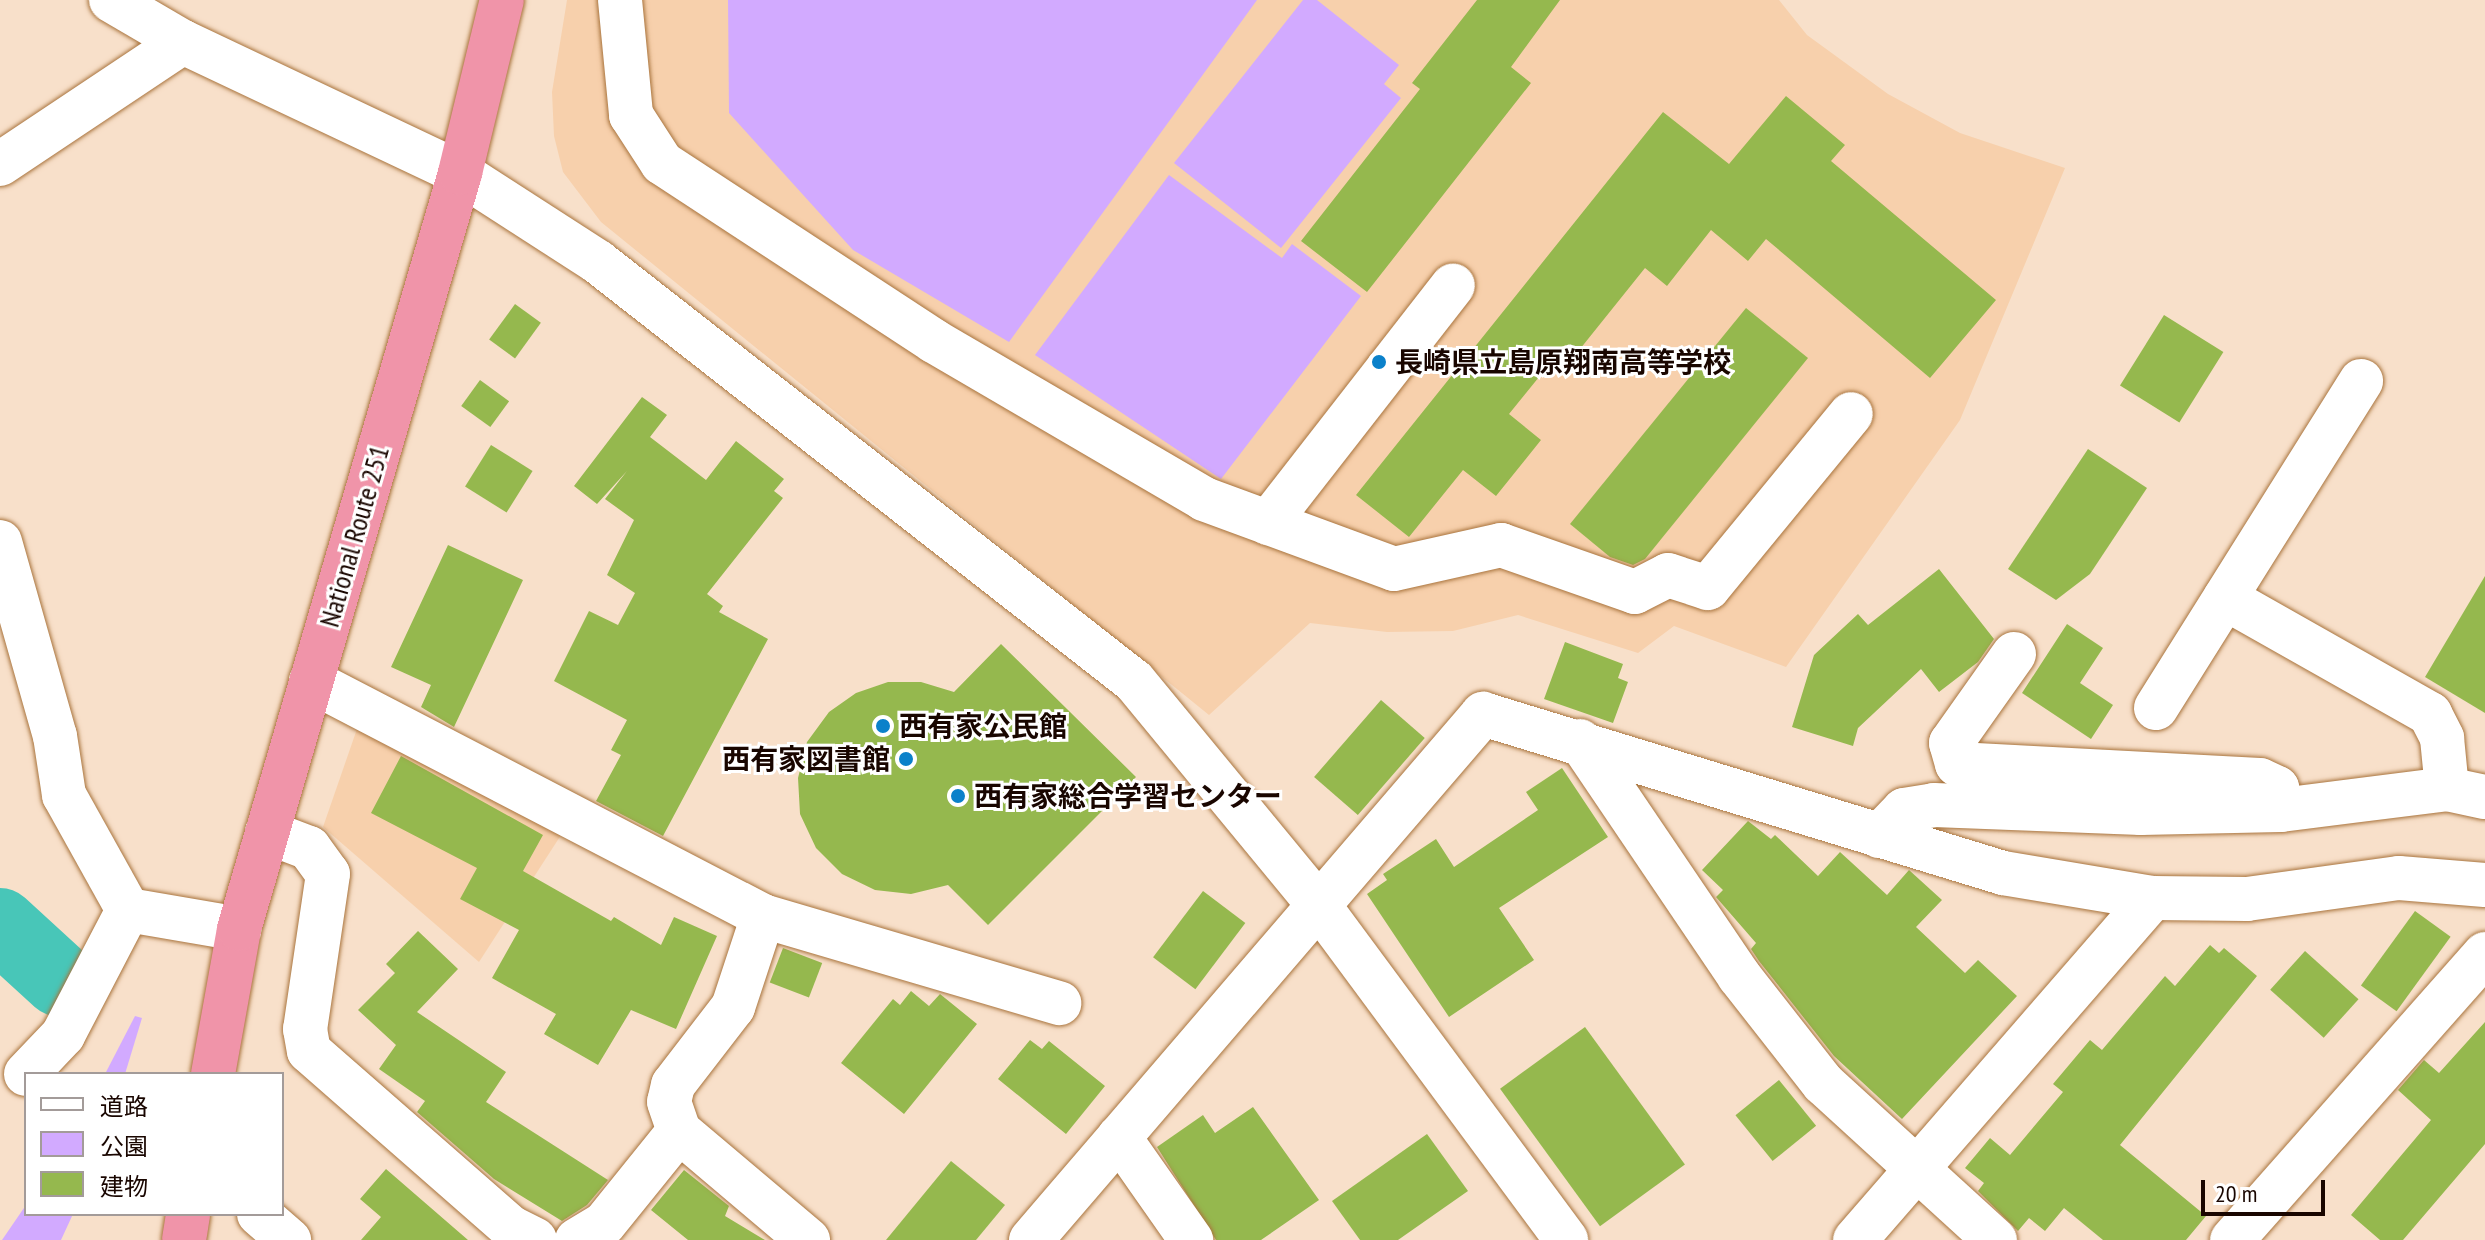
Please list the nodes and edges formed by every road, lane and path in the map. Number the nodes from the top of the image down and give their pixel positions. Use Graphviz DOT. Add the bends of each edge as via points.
graph roads {
  1 [pos="111,0"];
  2 [pos="502,0"];
  3 [pos="620,0"];
  4 [pos="183,42"];
  5 [pos="0,164"];
  6 [pos="460,173"];
  7 [pos="1453,285"];
  8 [pos="2361,381"];
  9 [pos="1851,414"];
  10 [pos="1268,523"];
  11 [pos="0,542"];
  12 [pos="2225,598"];
  13 [pos="2014,654"];
  14 [pos="311,681"];
  15 [pos="2156,708"];
  16 [pos="1580,741"];
  17 [pos="2466,793"];
  18 [pos="2281,810"];
  19 [pos="267,832"];
  20 [pos="1879,836"];
  21 [pos="2485,885"];
  22 [pos="2152,898"];
  23 [pos="1317,903"];
  24 [pos="128,910"];
  25 [pos="763,916"];
  26 [pos="239,929"];
  27 [pos="2485,954"];
  28 [pos="1059,1003"];
  29 [pos="28,1072"];
  30 [pos="213,1072"];
  31 [pos="24,1076"];
  32 [pos="0,1102"];
  33 [pos="679,1131"];
  34 [pos="1119,1137"];
  35 [pos="1914,1171"];
  36 [pos="188,1216"];
  37 [pos="261,1216"];
  38 [pos="586,1239"];
  39 [pos="184,1240"];
  40 [pos="289,1240"];
  41 [pos="535,1240"];
  42 [pos="808,1240"];
  43 [pos="1031,1240"];
  44 [pos="1191,1240"];
  45 [pos="1566,1240"];
  46 [pos="1855,1240"];
  47 [pos="1995,1240"];
  48 [pos="2232,1240"];
  1 -- 4 [label="street"];
  2 -- 6 [label="highway, National Route 251"];
  3 -- 10 [label="street" via="631,115 662,163 934,341 1204,499"];
  4 -- 5 [label="street"];
  4 -- 6 [label="street"];
  6 -- 14 [label="highway, National Route 251"];
  6 -- 23 [label="street" via="598,262 1134,681"];
  7 -- 10 [label="street"];
  8 -- 12 [label="street"];
  9 -- 10 [label="street" via="1708,588 1668,575 1635,592 1501,545 1394,569"];
  11 -- 24 [label="street" via="55,736 64,795"];
  12 -- 15 [label="street"];
  12 -- 17 [label="street" via="2430,714"];
  13 -- 18 [label="street" via="1951,743 1957,764 2260,780 2277,788"];
  14 -- 19 [label="highway, National Route 251"];
  14 -- 25 [label="street"];
  16 -- 20 [label="street"];
  16 -- 23 [label="street" via="1483,714"];
  16 -- 35 [label="street" via="1739,976 1823,1083"];
  17 -- 18 [label="street"];
  18 -- 20 [label="street" via="2141,813 1934,805 1904,810"];
  19 -- 26 [label="highway, National Route 251"];
  19 -- 41 [label="street" via="309,848 328,874 305,1029 309,1051 510,1227"];
  20 -- 22 [label="street" via="2003,873"];
  21 -- 22 [label="street" via="2399,878 2247,899"];
  22 -- 35 [label="street"];
  23 -- 34 [label="street"];
  23 -- 45 [label="street"];
  24 -- 26 [label="street"];
  24 -- 29 [label="street" via="63,1035"];
  25 -- 28 [label="street"];
  25 -- 33 [label="street" via="733,1007 673,1085 669,1102"];
  26 -- 30 [label="highway, National Route 251"];
  27 -- 48 [label="street"];
  31 -- 32 [label="street"];
  33 -- 38 [label="street"];
  33 -- 42 [label="street"];
  34 -- 43 [label="street"];
  34 -- 44 [label="street"];
  35 -- 46 [label="street"];
  35 -- 47 [label="street"];
  36 -- 39 [label="highway"];
  37 -- 40 [label="street"];
}
